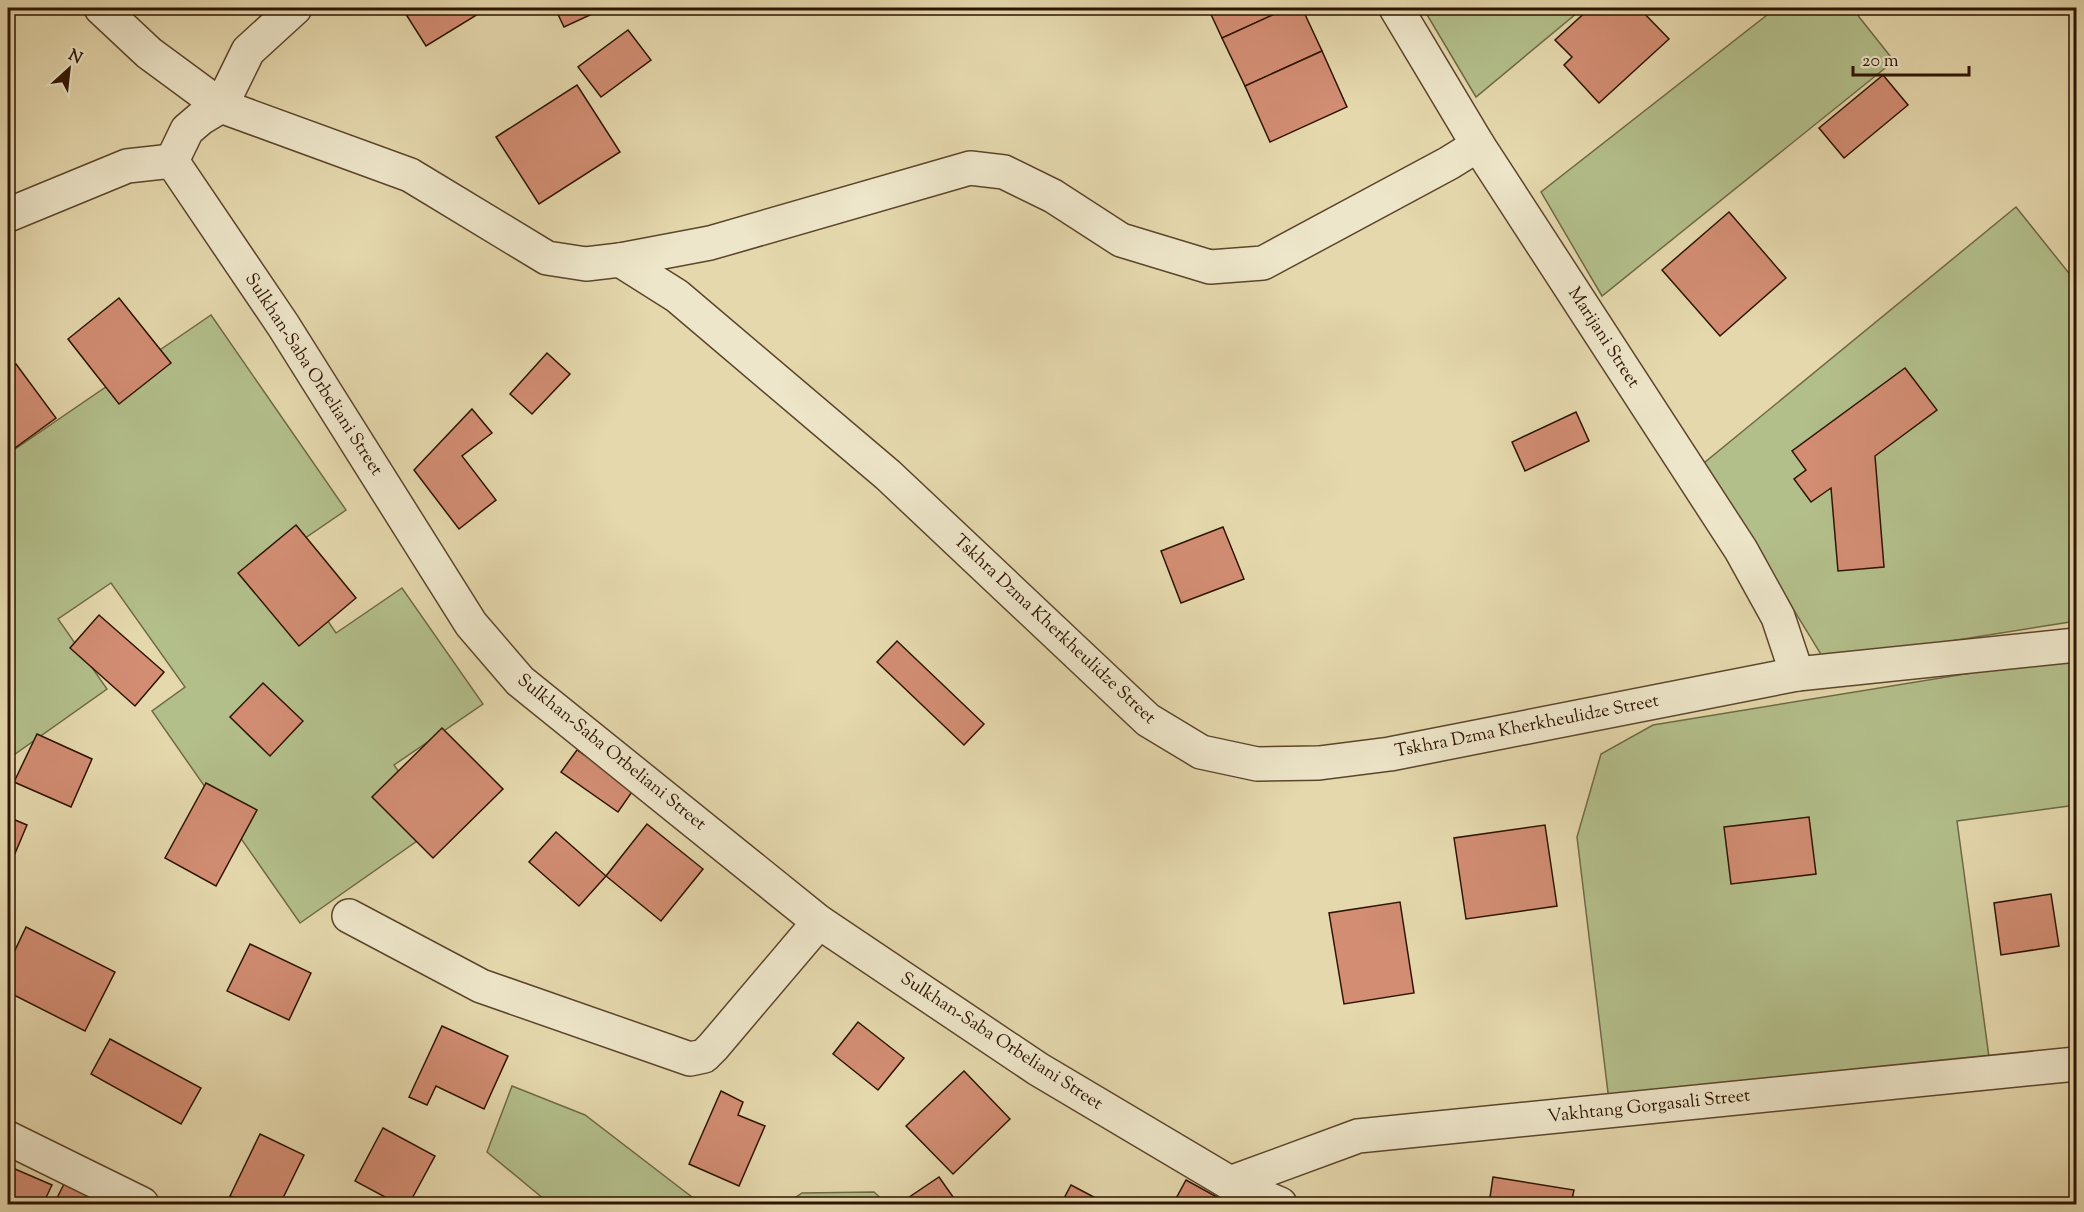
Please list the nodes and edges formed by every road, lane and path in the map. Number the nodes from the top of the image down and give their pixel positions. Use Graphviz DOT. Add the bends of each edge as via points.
graph roads {
  1 [pos="100,8"];
  2 [pos="295,8"];
  3 [pos="1396,8"];
  4 [pos="221,106"];
  5 [pos="1478,145"];
  6 [pos="172,161"];
  7 [pos="8,215"];
  8 [pos="620,260"];
  9 [pos="2076,645"];
  10 [pos="1797,674"];
  11 [pos="349,916"];
  12 [pos="819,922"];
  13 [pos="2076,1064"];
  14 [pos="8,1137"];
  15 [pos="1230,1183"];
  16 [pos="142,1204"];
  17 [pos="1280,1204"];
  1 -- 4 [label="street" via="150,53"];
  2 -- 4 [label="street" via="248,51"];
  3 -- 5 [label="street, Marijani Street"];
  4 -- 6 [label="street" via="187,130"];
  4 -- 8 [label="street" via="410,175 547,258 586,264"];
  5 -- 8 [label="street" via="1263,263 1210,267 1122,240 1053,196 1004,172 970,168 710,243"];
  5 -- 10 [label="street, Marijani Street" via="1741,550 1778,617"];
  6 -- 7 [label="street" via="127,166"];
  6 -- 12 [label="street, Sulkhan-Saba Orbeliani Street" via="283,325 471,624 519,681"];
  8 -- 10 [label="street, Tskhra Dzma Kherkheulidze Street" via="677,296 888,475 1148,720 1201,752 1257,764 1318,763 1390,754"];
  9 -- 10 [label="street, Tskhra Dzma Kherkheulidze Street"];
  11 -- 12 [label="street" via="481,986 690,1059 704,1056 713,1047"];
  12 -- 15 [label="street, Sulkhan-Saba Orbeliani Street" via="1038,1069"];
  13 -- 15 [label="street, Vakhtang Gorgasali Street" via="1358,1136"];
  14 -- 16 [label="street"];
  15 -- 17 [label="street, Sulkhan-Saba Orbeliani Street"];
}
